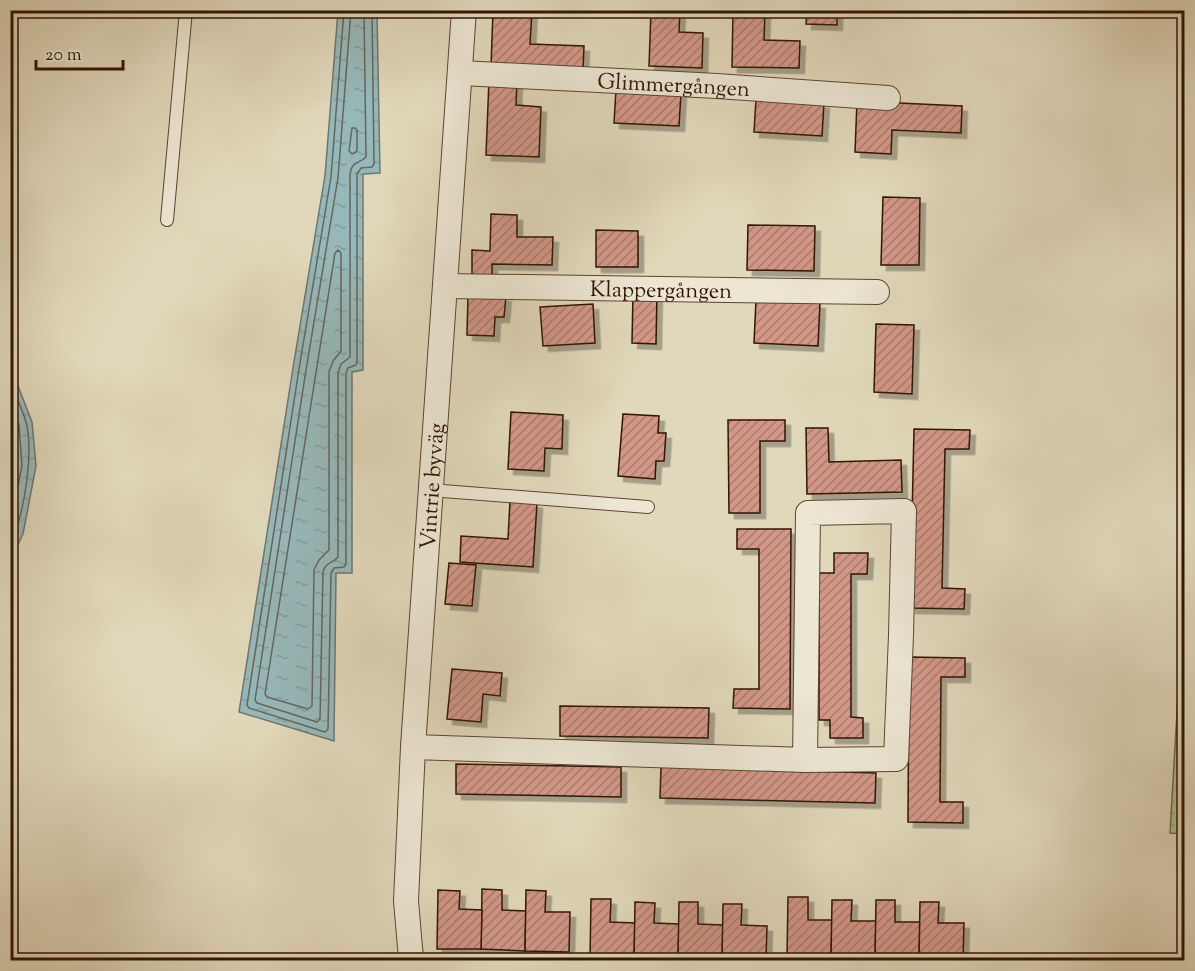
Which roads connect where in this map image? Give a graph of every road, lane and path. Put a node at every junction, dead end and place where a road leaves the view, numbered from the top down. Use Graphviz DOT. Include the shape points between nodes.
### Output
graph roads {
  1 [pos="186,10"];
  2 [pos="464,10"];
  3 [pos="460,73"];
  4 [pos="888,98"];
  5 [pos="167,220"];
  6 [pos="445,286"];
  7 [pos="877,292"];
  8 [pos="430,490"];
  9 [pos="648,507"];
  10 [pos="413,747"];
  11 [pos="805,760"];
  12 [pos="414,960"];
  1 -- 5 [label="lane"];
  2 -- 3 [label="street, Vintrie byväg"];
  3 -- 4 [label="street, Glimmergången"];
  3 -- 6 [label="street, Vintrie byväg"];
  6 -- 7 [label="street, Klappergången"];
  6 -- 8 [label="street, Vintrie byväg"];
  8 -- 9 [label="lane"];
  8 -- 10 [label="street, Vintrie byväg"];
  10 -- 11 [label="street"];
  10 -- 12 [label="street, Vintrie byväg" via="406,901"];
  11 -- 11 [label="street" via="896,759 904,511 808,513"];
}
